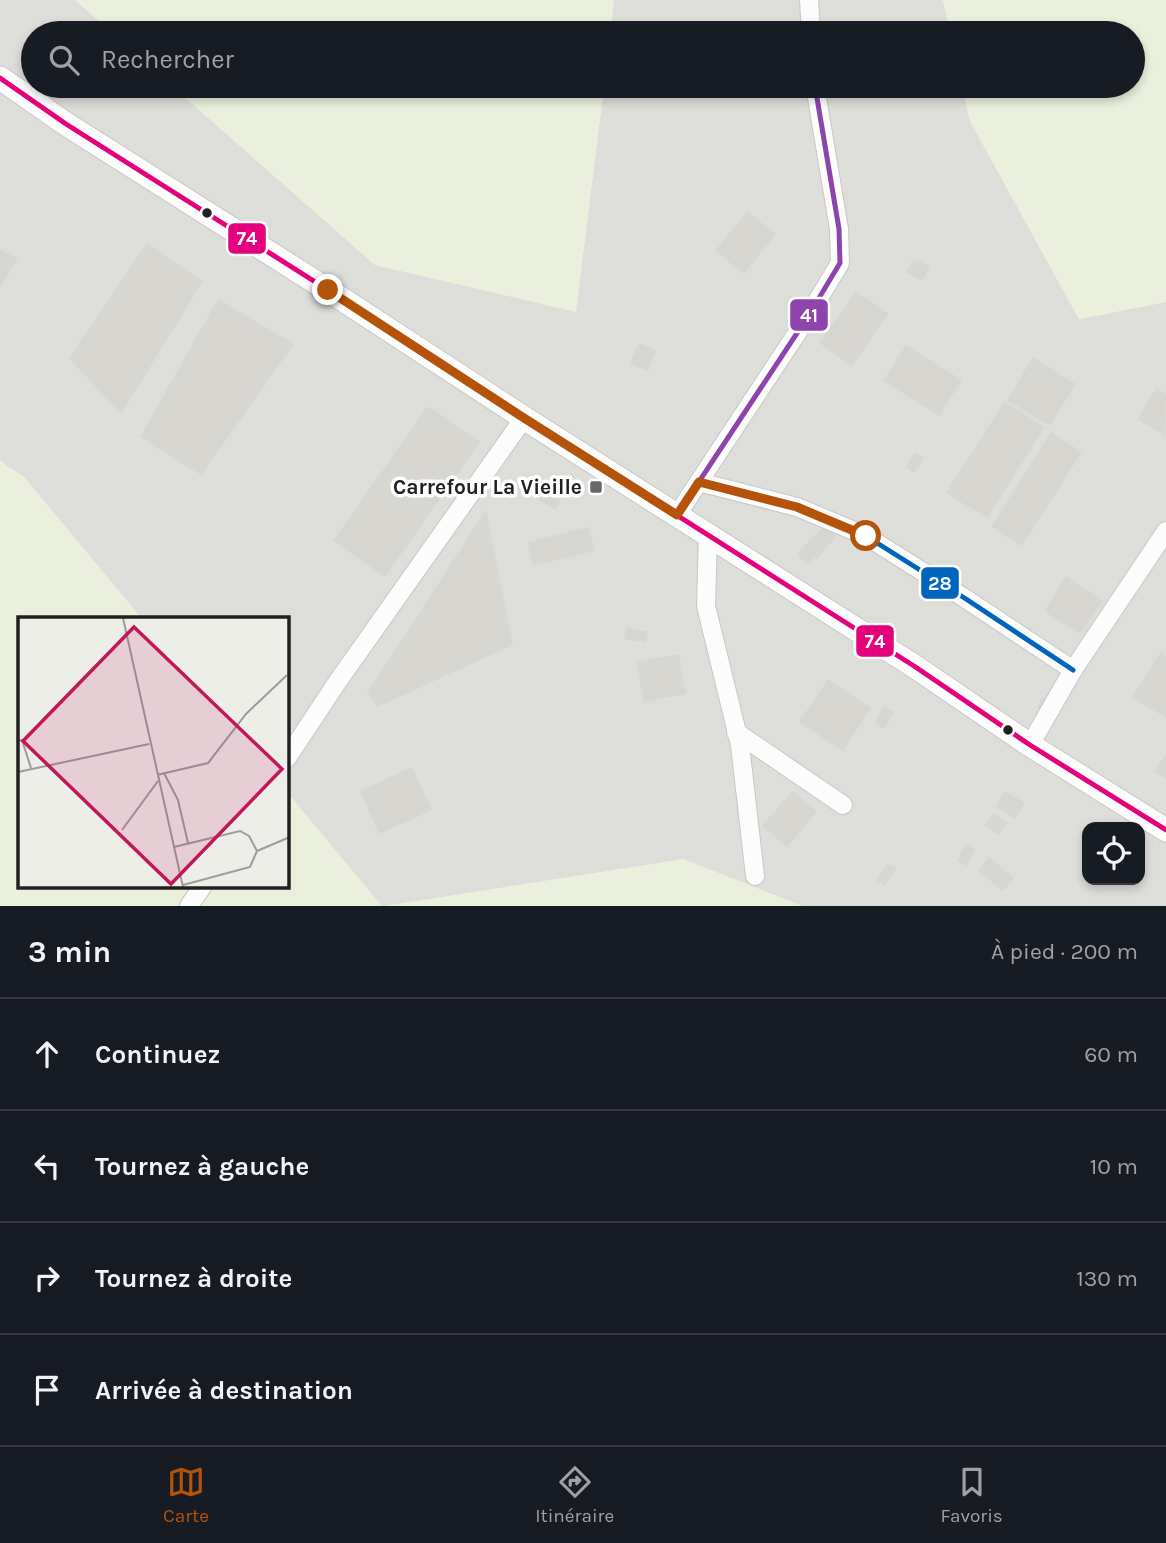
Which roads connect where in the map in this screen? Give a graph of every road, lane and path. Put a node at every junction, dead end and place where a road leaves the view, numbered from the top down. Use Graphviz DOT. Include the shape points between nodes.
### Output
graph roads {
  1 [pos="809,0"];
  2 [pos="810,21"];
  3 [pos="0,78"];
  4 [pos="21,93"];
  5 [pos="29,98"];
  6 [pos="817,98"];
  7 [pos="524,418"];
  8 [pos="699,482"];
  9 [pos="677,515"];
  10 [pos="1166,531"];
  11 [pos="708,535"];
  12 [pos="1073,670"];
  13 [pos="736,732"];
  14 [pos="1030,745"];
  15 [pos="289,755"];
  16 [pos="843,805"];
  17 [pos="1166,830"];
  18 [pos="755,876"];
  19 [pos="201,888"];
  20 [pos="189,906"];
  1 -- 2 [label="street"];
  3 -- 4 [label="street"];
  5 -- 7 [label="street"];
  6 -- 8 [label="street" via="839,229 840,262"];
  7 -- 9 [label="street"];
  7 -- 15 [label="street"];
  8 -- 9 [label="street"];
  8 -- 12 [label="street" via="797,507 866,536"];
  9 -- 11 [label="street"];
  10 -- 12 [label="street"];
  11 -- 13 [label="street" via="706,606"];
  11 -- 14 [label="street"];
  12 -- 14 [label="street"];
  13 -- 16 [label="street"];
  13 -- 18 [label="street"];
  14 -- 17 [label="street"];
  19 -- 20 [label="street"];
}
